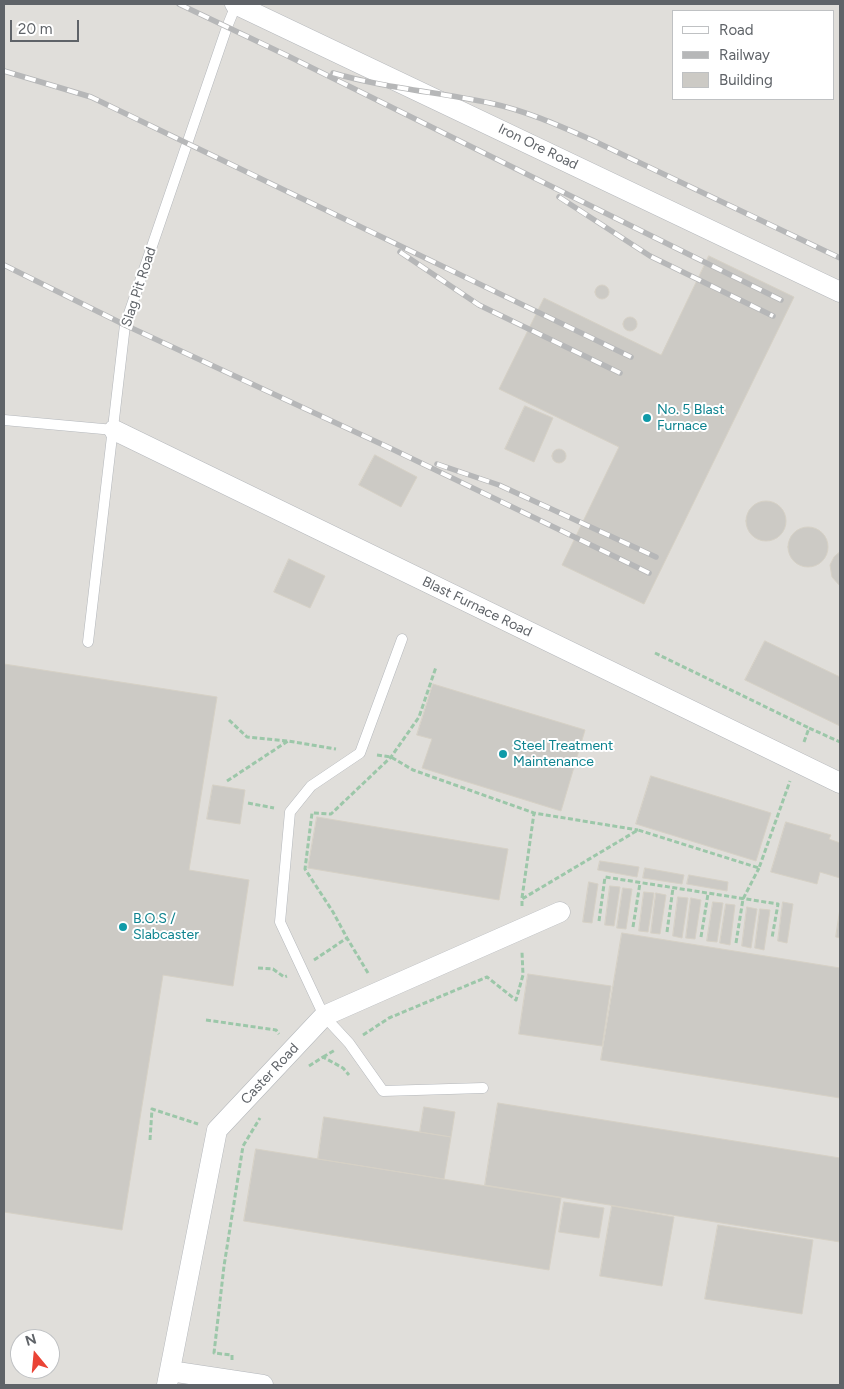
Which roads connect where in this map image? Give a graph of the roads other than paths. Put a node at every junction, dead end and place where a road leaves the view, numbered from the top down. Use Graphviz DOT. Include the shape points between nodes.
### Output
graph roads {
  1 [pos="236,4"];
  2 [pos="840,292"];
  3 [pos="4,420"];
  4 [pos="114,430"];
  5 [pos="402,639"];
  6 [pos="88,642"];
  7 [pos="840,784"];
  8 [pos="560,912"];
  9 [pos="324,1016"];
  10 [pos="483,1088"];
  11 [pos="168,1378"];
  12 [pos="263,1385"];
  1 -- 2 [label="street, Iron Ore Road"];
  1 -- 4 [label="lane, Slag Pit Road" via="125,325"];
  3 -- 4 [label="lane"];
  4 -- 6 [label="lane, Slag Pit Road"];
  4 -- 7 [label="street, Blast Furnace Road"];
  5 -- 9 [label="lane" via="360,753 311,786 290,812 280,922"];
  8 -- 9 [label="street, Caster Road"];
  9 -- 10 [label="lane" via="384,1091"];
  9 -- 11 [label="street, Caster Road" via="217,1130"];
  11 -- 12 [label="street" via="230,1380"];
}
